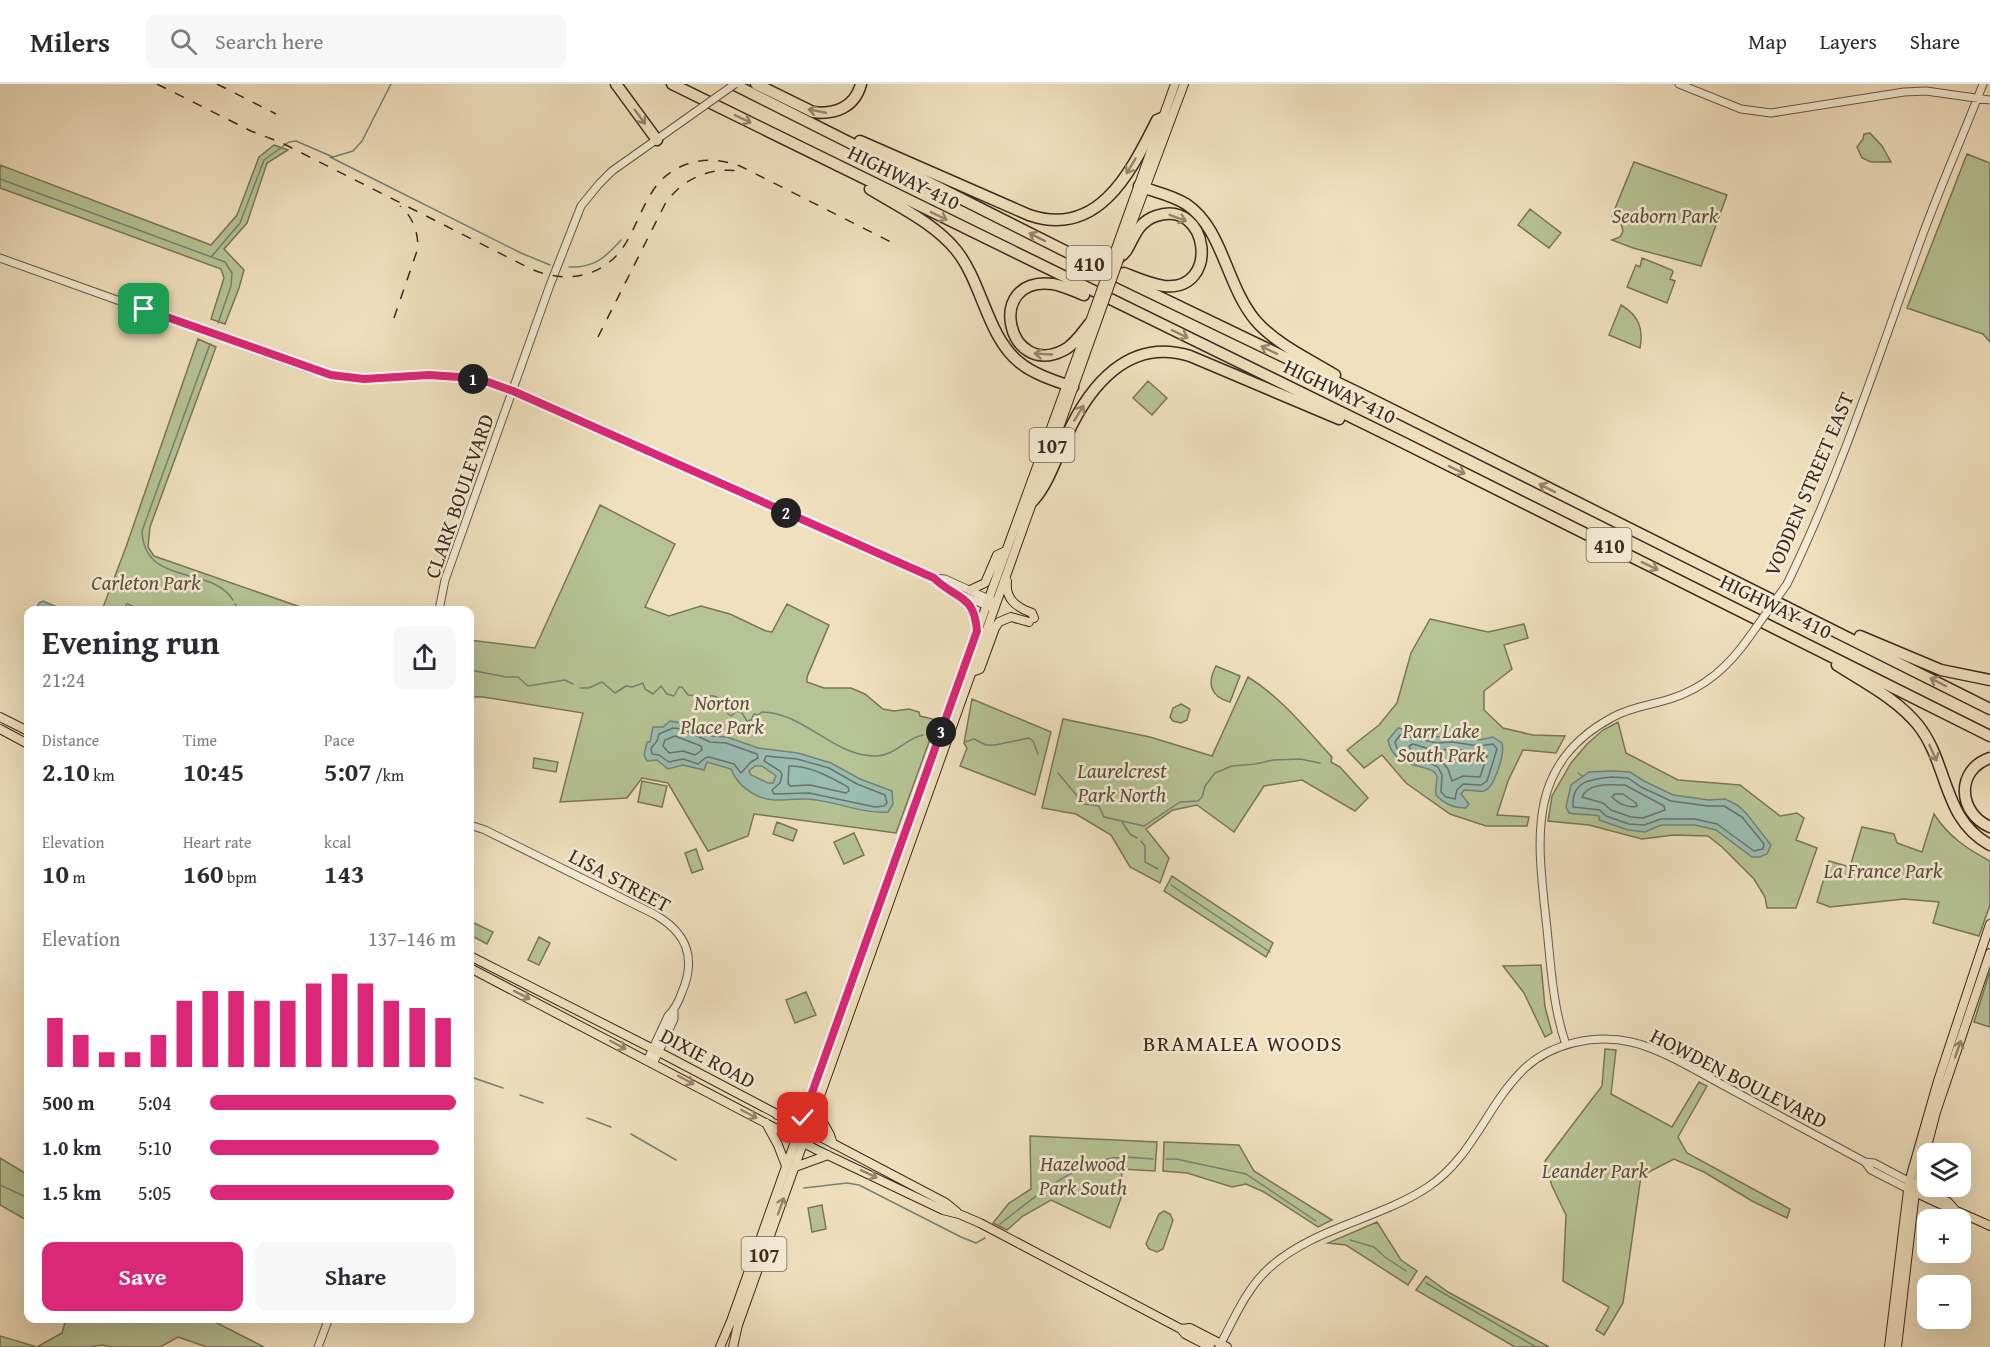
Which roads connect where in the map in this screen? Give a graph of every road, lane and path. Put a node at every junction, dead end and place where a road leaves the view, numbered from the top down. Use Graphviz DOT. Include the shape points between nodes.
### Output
graph roads {
  1 [pos="616,84"];
  2 [pos="672,84"];
  3 [pos="734,84"];
  4 [pos="756,84"];
  5 [pos="861,84"];
  6 [pos="1175,84"];
  7 [pos="1184,84"];
  8 [pos="1679,84"];
  9 [pos="1983,84"];
  10 [pos="1977,98"];
  11 [pos="1990,100"];
  12 [pos="1162,118"];
  13 [pos="820,128"];
  14 [pos="657,140"];
  15 [pos="848,172"];
  16 [pos="1142,187"];
  17 [pos="1117,255"];
  18 [pos="0,258"];
  19 [pos="1085,261"];
  20 [pos="1127,309"];
  21 [pos="1094,317"];
  22 [pos="1070,386"];
  23 [pos="513,391"];
  24 [pos="1359,393"];
  25 [pos="1404,444"];
  26 [pos="1032,501"];
  27 [pos="1006,551"];
  28 [pos="1008,569"];
  29 [pos="934,578"];
  30 [pos="970,590"];
  31 [pos="961,595"];
  32 [pos="991,604"];
  33 [pos="440,606"];
  34 [pos="1811,619"];
  35 [pos="977,631"];
  36 [pos="1813,646"];
  37 [pos="972,672"];
  38 [pos="1990,680"];
  39 [pos="1990,709"];
  40 [pos="0,717"];
  41 [pos="0,729"];
  42 [pos="24,729"];
  43 [pos="1990,736"];
  44 [pos="24,742"];
  45 [pos="1990,758"];
  46 [pos="474,826"];
  47 [pos="1990,827"];
  48 [pos="1990,845"];
  49 [pos="886,886"];
  50 [pos="887,910"];
  51 [pos="1990,924"];
  52 [pos="1990,952"];
  53 [pos="474,958"];
  54 [pos="474,970"];
  55 [pos="1566,1045"];
  56 [pos="656,1051"];
  57 [pos="650,1062"];
  58 [pos="810,1099"];
  59 [pos="816,1110"];
  60 [pos="777,1114"];
  61 [pos="766,1123"];
  62 [pos="804,1129"];
  63 [pos="800,1141"];
  64 [pos="833,1144"];
  65 [pos="828,1155"];
  66 [pos="791,1167"];
  67 [pos="1912,1187"];
  68 [pos="960,1214"];
  69 [pos="1990,1226"];
  70 [pos="327,1323"];
  71 [pos="1181,1329"];
  72 [pos="320,1345"];
  73 [pos="1223,1346"];
  74 [pos="718,1347"];
  75 [pos="733,1347"];
  76 [pos="1210,1347"];
  77 [pos="1889,1347"];
  78 [pos="1897,1347"];
  1 -- 14 [label="highway, one-way"];
  2 -- 15 [label="highway, HIGHWAY 410 / 410, one-way"];
  3 -- 13 [label="highway, HIGHWAY 410 / 410"];
  3 -- 14 [label="street, CLARK BOULEVARD, bridge"];
  5 -- 4 [label="highway, one-way" via="849,104 827,113 813,112"];
  6 -- 12 [label="main road"];
  7 -- 16 [label="main road"];
  8 -- 10 [label="street" via="1741,109 1771,113 1904,92"];
  9 -- 10 [label="street, VODDEN STREET EAST"];
  10 -- 11 [label="street"];
  10 -- 55 [label="street, VODDEN STREET EAST, bridge" via="1836,469 1787,584 1737,655 1718,674 1693,690 1615,715 1573,747 1549,784 1541,816 1540,864 1554,1000"];
  12 -- 13 [label="highway, one-way" via="1157,120 1130,170 1107,199 1090,212 1058,220 1029,215 852,138"];
  12 -- 16 [label="main road"];
  19 -- 13 [label="highway, HIGHWAY 410 / 410, one-way"];
  14 -- 23 [label="street, CLARK BOULEVARD" via="612,171 582,206"];
  15 -- 20 [label="highway, HIGHWAY 410 / 410, one-way"];
  15 -- 22 [label="highway" via="947,241 968,270 1011,354 1027,367"];
  16 -- 17 [label="main road"];
  16 -- 24 [label="highway" via="1177,200 1202,218 1213,234 1238,295 1258,323"];
  17 -- 19 [label="highway, one-way" via="1125,254 1142,225 1162,215 1190,223 1202,243 1201,262 1194,273 1171,286"];
  17 -- 21 [label="main road, 107, bridge"];
  18 -- 23 [label="street" via="331,375 364,379 459,377"];
  24 -- 19 [label="highway, HIGHWAY 410 / 410, one-way"];
  21 -- 20 [label="highway, one-way" via="1068,348 1043,355 1019,343 1012,332 1010,314 1020,293 1045,284 1066,287"];
  20 -- 25 [label="highway, HIGHWAY 410 / 410, one-way"];
  21 -- 22 [label="main road, 107"];
  22 -- 26 [label="main road, 107"];
  22 -- 27 [label="main road, 107"];
  23 -- 29 [label="street"];
  23 -- 33 [label="street, CLARK BOULEVARD" via="445,580"];
  34 -- 24 [label="highway, HIGHWAY 410 / 410, one-way"];
  26 -- 25 [label="highway, one-way" via="1043,489 1072,425 1095,390 1119,365 1152,351 1190,356"];
  25 -- 36 [label="highway, HIGHWAY 410 / 410, one-way"];
  26 -- 28 [label="main road, 107"];
  27 -- 30 [label="main road" via="998,555 985,583"];
  27 -- 32 [label="main road, 107"];
  28 -- 32 [label="main road, 107"];
  28 -- 37 [label="main road" via="1006,591 1016,606 1032,613 1032,620 1011,617 999,622 980,669"];
  29 -- 30 [label="street"];
  29 -- 31 [label="street"];
  30 -- 32 [label="street"];
  31 -- 32 [label="street"];
  31 -- 35 [label="main road" via="976,618"];
  32 -- 35 [label="main road, 107"];
  32 -- 37 [label="main road, 107"];
  34 -- 38 [label="highway" via="1828,622 1941,670"];
  39 -- 34 [label="highway, HIGHWAY 410 / 410, one-way"];
  35 -- 49 [label="main road, 107"];
  36 -- 43 [label="highway, HIGHWAY 410 / 410"];
  36 -- 48 [label="highway, one-way" via="1888,698 1918,725 1958,815 1967,828"];
  37 -- 50 [label="main road, 107"];
  40 -- 42 [label="main road"];
  41 -- 44 [label="main road"];
  45 -- 47 [label="highway" via="1974,768 1965,793 1970,811"];
  46 -- 56 [label="street, LISA STREET" via="544,858 673,927 686,946 689,975"];
  49 -- 50 [label="main road" via="888,891 876,927 880,927"];
  49 -- 58 [label="main road, 107"];
  50 -- 59 [label="main road, 107"];
  51 -- 67 [label="main road" via="1938,1081"];
  67 -- 52 [label="main road, one-way"];
  53 -- 56 [label="main road, DIXIE ROAD"];
  54 -- 57 [label="main road, DIXIE ROAD, one-way"];
  55 -- 67 [label="street, HOWDEN BOULEVARD" via="1602,1039 1642,1045"];
  55 -- 73 [label="street, HOWDEN BOULEVARD" via="1538,1058 1518,1075 1465,1152 1439,1178 1410,1197 1304,1244 1276,1262 1252,1288"];
  56 -- 57 [label="street, LISA STREET"];
  56 -- 60 [label="main road, DIXIE ROAD"];
  57 -- 61 [label="main road, DIXIE ROAD, one-way"];
  58 -- 60 [label="main road"];
  58 -- 62 [label="main road, 107"];
  59 -- 62 [label="main road, 107"];
  59 -- 64 [label="main road"];
  60 -- 62 [label="main road, DIXIE ROAD"];
  61 -- 63 [label="main road, DIXIE ROAD"];
  61 -- 66 [label="main road"];
  62 -- 63 [label="main road, 107"];
  62 -- 64 [label="main road, DIXIE ROAD"];
  63 -- 65 [label="main road, DIXIE ROAD"];
  63 -- 66 [label="main road, 107"];
  64 -- 68 [label="main road, DIXIE ROAD"];
  65 -- 66 [label="main road"];
  65 -- 68 [label="main road, DIXIE ROAD, one-way" via="943,1210"];
  66 -- 74 [label="main road, 107" via="732,1321 717,1341"];
  75 -- 66 [label="main road, 107, one-way"];
  67 -- 69 [label="main road"];
  67 -- 77 [label="main road"];
  67 -- 78 [label="main road"];
  68 -- 71 [label="main road, DIXIE ROAD"];
  70 -- 72 [label="street"];
  71 -- 73 [label="main road, DIXIE ROAD" via="1190,1328"];
  71 -- 76 [label="main road, DIXIE ROAD"];
}
